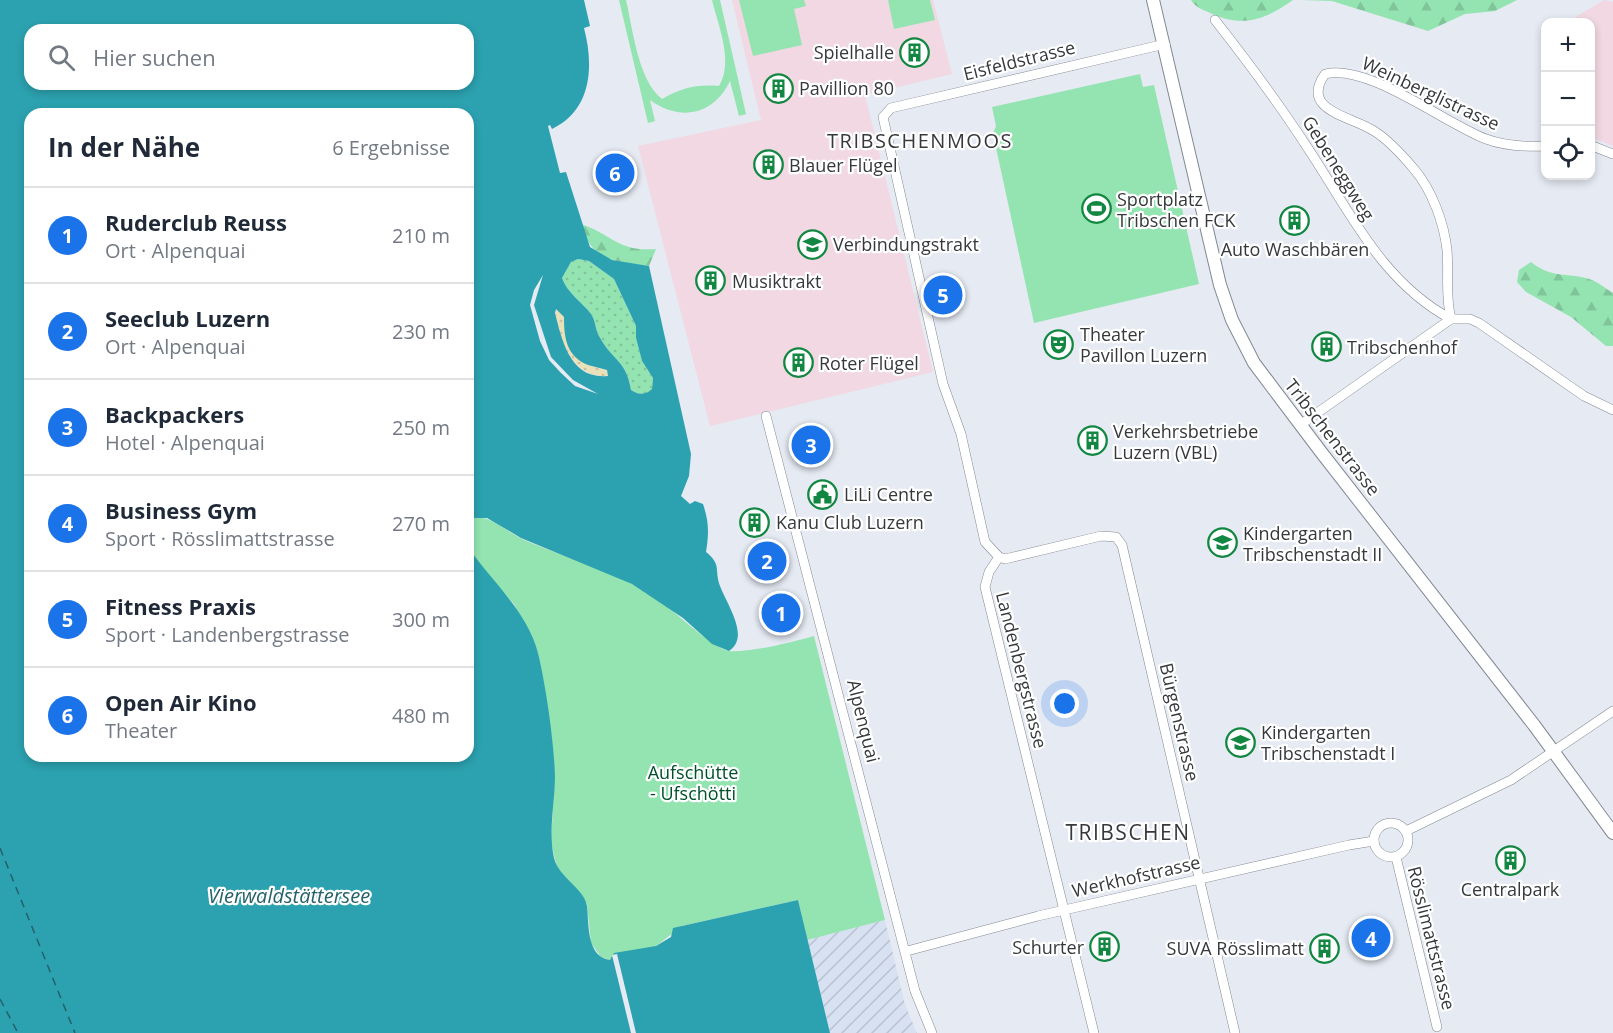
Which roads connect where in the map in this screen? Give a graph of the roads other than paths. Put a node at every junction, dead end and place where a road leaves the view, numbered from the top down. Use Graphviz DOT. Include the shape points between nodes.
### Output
graph roads {
  1 [pos="1153,0"];
  2 [pos="1215,20"];
  3 [pos="1165,44"];
  4 [pos="1541,146"];
  5 [pos="1595,147"];
  6 [pos="1613,154"];
  7 [pos="1451,319"];
  8 [pos="1613,410"];
  9 [pos="766,416"];
  10 [pos="1300,425"];
  11 [pos="999,557"];
  12 [pos="1613,711"];
  13 [pos="1554,752"];
  14 [pos="1406,831"];
  15 [pos="1613,832"];
  16 [pos="1374,842"];
  17 [pos="1396,856"];
  18 [pos="1199,879"];
  19 [pos="1062,910"];
  20 [pos="907,951"];
  21 [pos="1437,1027"];
  22 [pos="932,1033"];
  23 [pos="1094,1033"];
  24 [pos="1235,1033"];
  1 -- 3 [label="street, Tribschenstrasse"];
  2 -- 7 [label="street, Gebeneggweg" via="1276,99 1381,262"];
  3 -- 10 [label="street, Tribschenstrasse" via="1220,285 1232,320 1248,354"];
  3 -- 11 [label="street, Eisfeldstrasse" via="891,108 884,114 943,384 961,434 985,542"];
  4 -- 7 [label="street, Weinberglistrasse" via="1502,144 1487,139 1407,97 1346,72 1325,74 1319,82 1320,102 1375,131 1422,181 1444,228"];
  5 -- 6 [label="street"];
  7 -- 8 [label="street" via="1479,323 1584,396"];
  7 -- 10 [label="street"];
  9 -- 20 [label="street, Alpenquai"];
  10 -- 13 [label="street, Tribschenstrasse"];
  11 -- 18 [label="street, Bürgenstrasse" via="1005,559 1101,536 1116,537 1122,545"];
  11 -- 19 [label="street, Landenbergstrasse" via="988,572 985,587"];
  12 -- 13 [label="street"];
  13 -- 14 [label="street" via="1511,780"];
  13 -- 15 [label="street, Tribschenstrasse"];
  14 -- 16 [label="street" via="1398,824 1387,823 1377,830"];
  14 -- 17 [label="street" via="1407,846"];
  16 -- 17 [label="street" via="1381,854"];
  16 -- 18 [label="street, Werkhofstrasse"];
  17 -- 21 [label="street, Rösslimattstrasse"];
  18 -- 19 [label="street, Werkhofstrasse"];
  18 -- 24 [label="street, Bürgenstrasse"];
  19 -- 20 [label="street, Werkhofstrasse"];
  19 -- 23 [label="street, Landenbergstrasse"];
  20 -- 22 [label="street, Alpenquai" via="915,991"];
}
